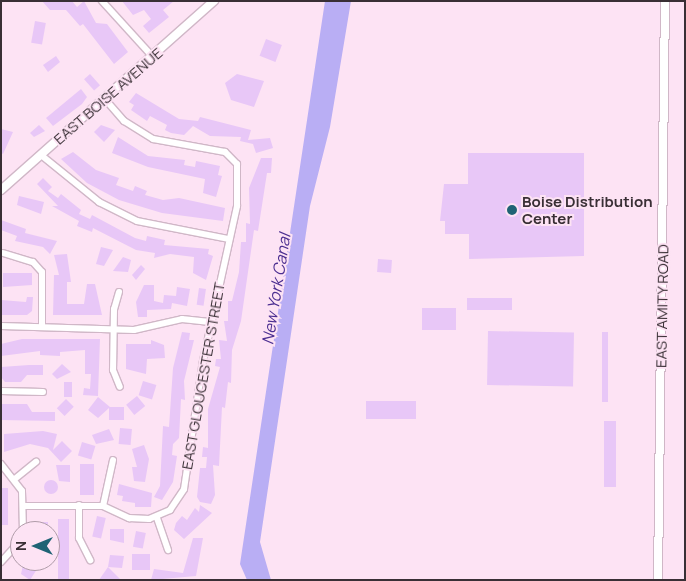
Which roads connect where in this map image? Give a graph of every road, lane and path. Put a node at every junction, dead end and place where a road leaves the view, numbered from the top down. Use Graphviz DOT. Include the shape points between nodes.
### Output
graph roads {
  1 [pos="102,1"];
  2 [pos="214,1"];
  3 [pos="665,1"];
  4 [pos="152,56"];
  5 [pos="105,98"];
  6 [pos="41,155"];
  7 [pos="1,190"];
  8 [pos="229,239"];
  9 [pos="3,253"];
  10 [pos="119,292"];
  11 [pos="210,322"];
  12 [pos="1,326"];
  13 [pos="42,326"];
  14 [pos="113,330"];
  15 [pos="120,387"];
  16 [pos="1,392"];
  17 [pos="43,392"];
  18 [pos="113,460"];
  19 [pos="36,462"];
  20 [pos="1,464"];
  21 [pos="16,478"];
  22 [pos="79,505"];
  23 [pos="24,506"];
  24 [pos="103,506"];
  25 [pos="157,518"];
  26 [pos="23,521"];
  27 [pos="168,550"];
  28 [pos="10,552"];
  29 [pos="90,560"];
  30 [pos="1,562"];
  31 [pos="658,580"];
  1 -- 4 [label="street"];
  2 -- 4 [label="street, EAST BOISE AVENUE"];
  3 -- 31 [label="street, EAST AMITY ROAD"];
  4 -- 5 [label="street, EAST BOISE AVENUE"];
  5 -- 6 [label="street, EAST BOISE AVENUE"];
  5 -- 8 [label="street, EAST GLOUCESTER STREET" via="124,120 153,139 225,152 235,160 238,196"];
  6 -- 7 [label="street, EAST BOISE AVENUE"];
  6 -- 8 [label="street" via="92,197 137,221"];
  8 -- 11 [label="street, EAST GLOUCESTER STREET"];
  9 -- 13 [label="street" via="39,267"];
  10 -- 14 [label="street"];
  11 -- 14 [label="street" via="182,318 134,330"];
  11 -- 25 [label="street, EAST GLOUCESTER STREET" via="184,489 178,501"];
  12 -- 13 [label="street"];
  13 -- 14 [label="street"];
  14 -- 15 [label="street" via="113,370"];
  16 -- 17 [label="street"];
  18 -- 24 [label="street"];
  19 -- 21 [label="street"];
  20 -- 21 [label="street"];
  21 -- 23 [label="street"];
  22 -- 23 [label="street"];
  22 -- 24 [label="street"];
  22 -- 29 [label="street" via="80,538"];
  23 -- 26 [label="street"];
  24 -- 25 [label="street" via="129,518"];
  25 -- 27 [label="street"];
  28 -- 30 [label="street"];
}
